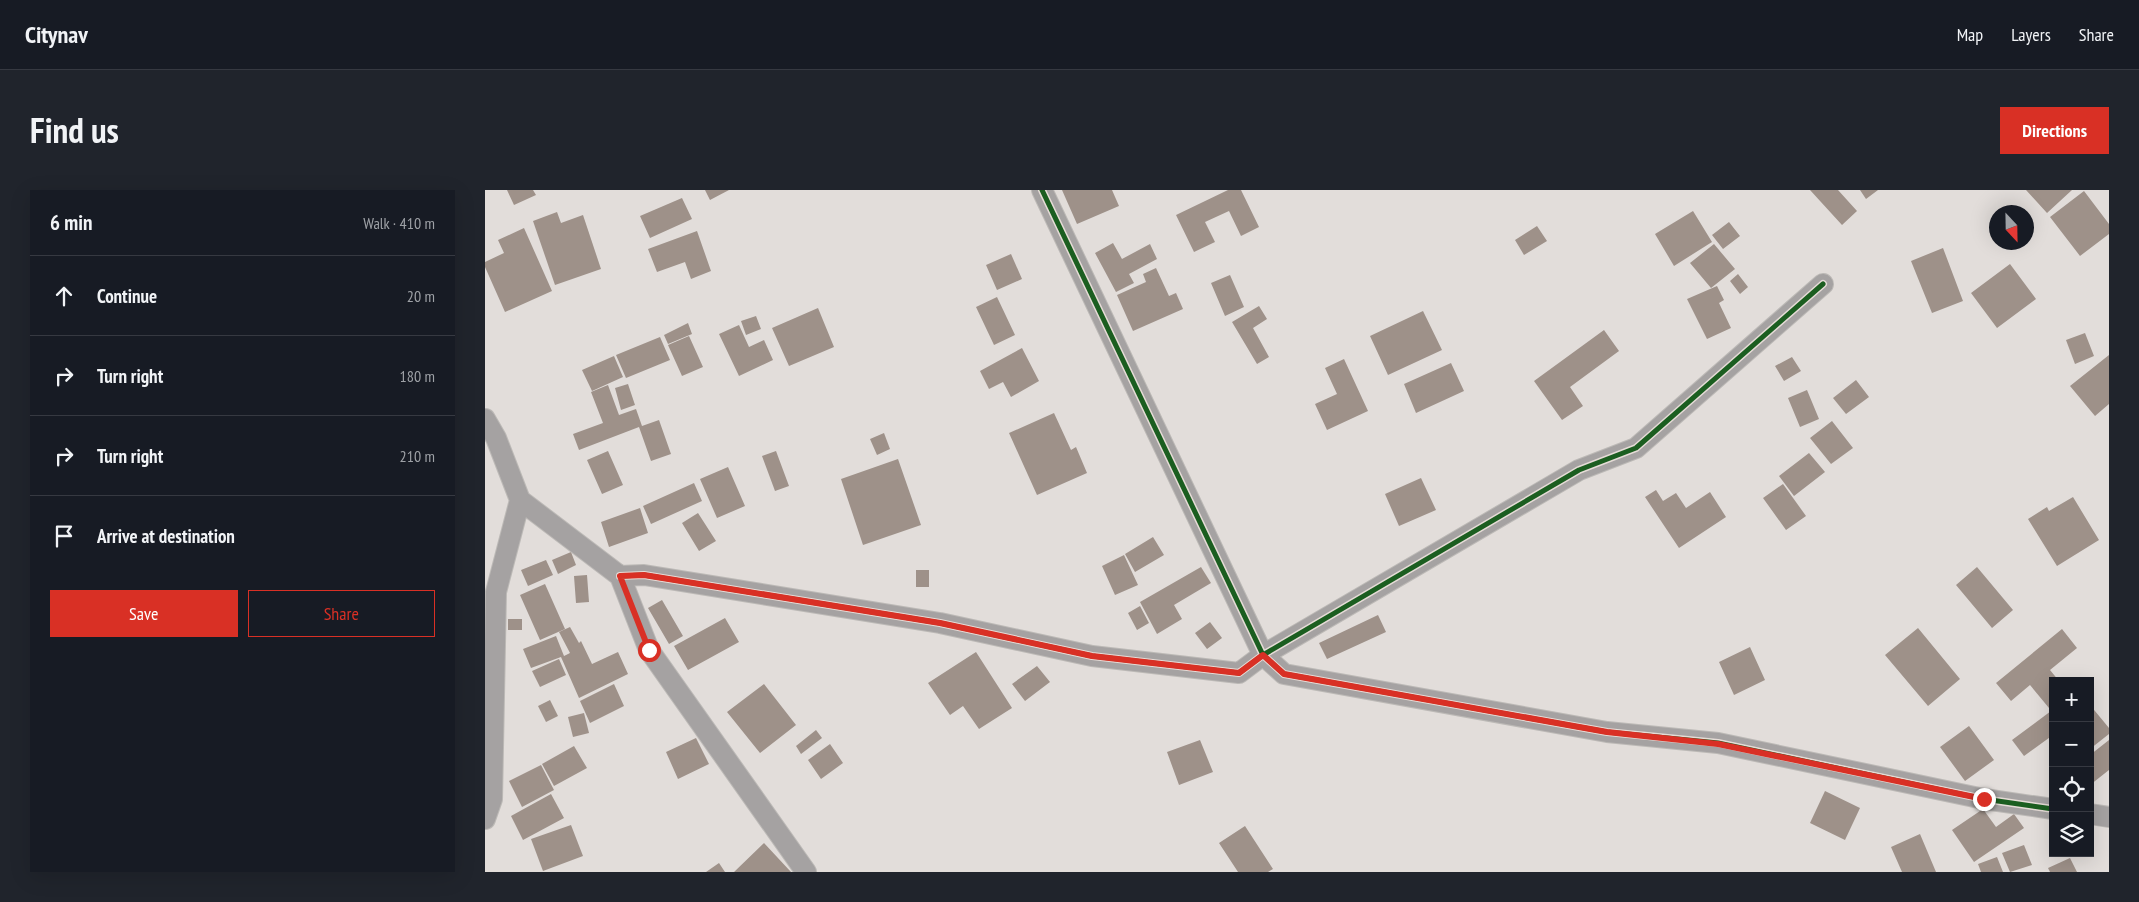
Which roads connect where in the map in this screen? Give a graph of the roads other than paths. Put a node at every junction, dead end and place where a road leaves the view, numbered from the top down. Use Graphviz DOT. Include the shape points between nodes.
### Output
graph roads {
  1 [pos="1042,190"];
  2 [pos="1823,284"];
  3 [pos="485,419"];
  4 [pos="520,500"];
  5 [pos="620,576"];
  6 [pos="1263,655"];
  7 [pos="2049,808"];
  8 [pos="2094,815"];
  9 [pos="2109,817"];
  10 [pos="485,819"];
  11 [pos="806,872"];
  1 -- 6 [label="street"];
  2 -- 6 [label="street" via="1635,448 1579,470"];
  3 -- 4 [label="street" via="496,438"];
  4 -- 5 [label="street"];
  4 -- 10 [label="street" via="496,592 491,799"];
  5 -- 6 [label="street" via="644,575 940,623 1092,656 1239,673"];
  5 -- 11 [label="street" via="649,650"];
  6 -- 7 [label="street" via="1284,674 1607,732 1718,744 1984,799"];
  8 -- 9 [label="street"];
}
